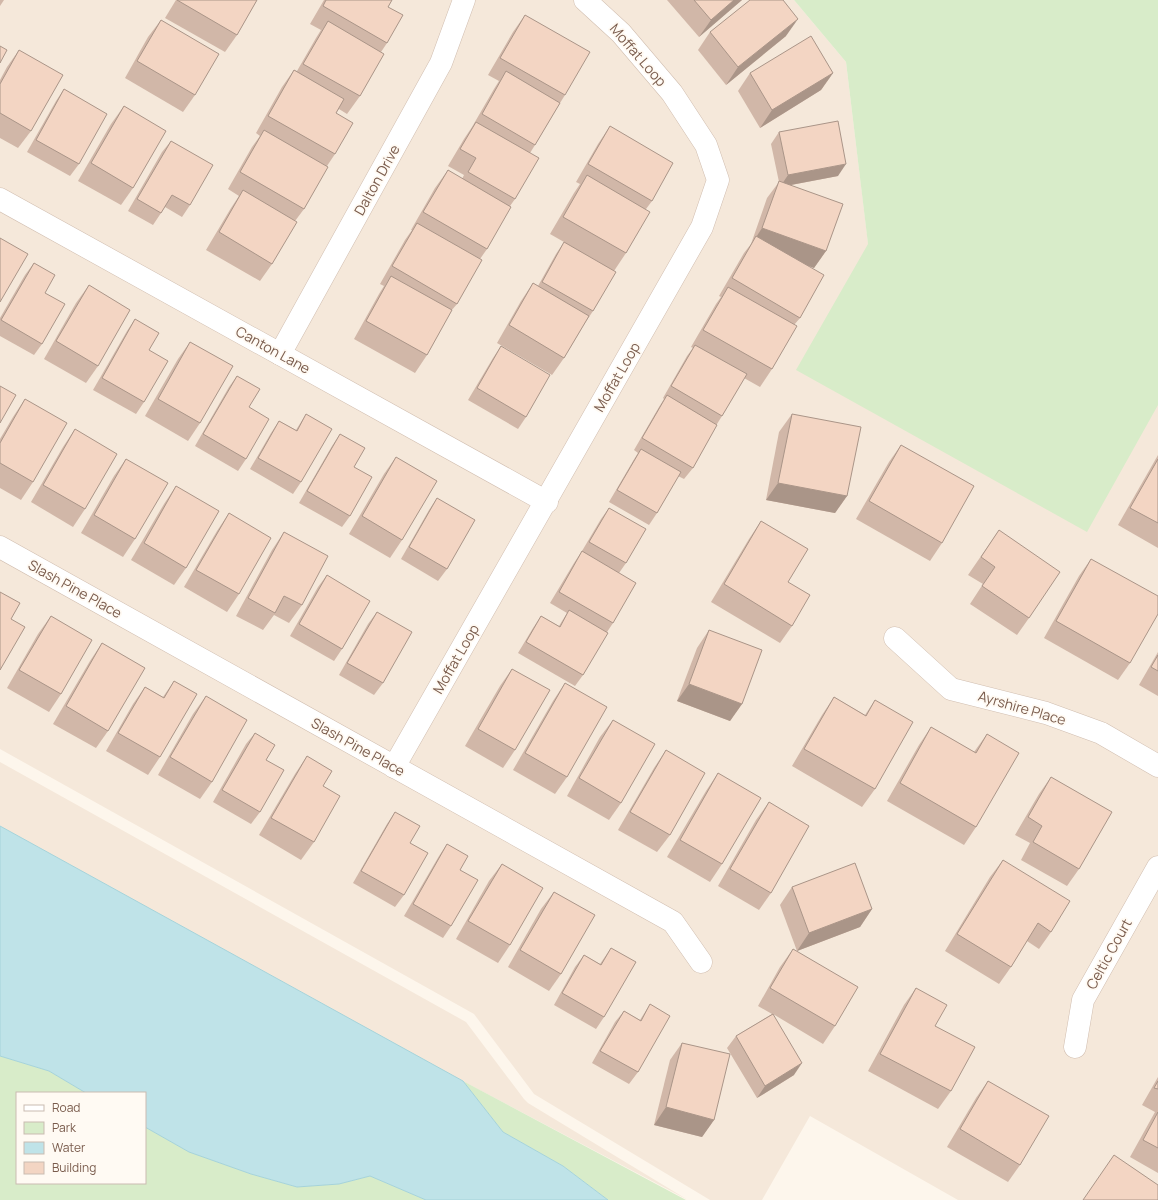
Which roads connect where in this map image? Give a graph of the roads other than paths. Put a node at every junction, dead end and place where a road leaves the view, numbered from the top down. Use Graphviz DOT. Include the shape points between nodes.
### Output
graph roads {
  1 [pos="464,0"];
  2 [pos="585,0"];
  3 [pos="0,199"];
  4 [pos="280,354"];
  5 [pos="547,502"];
  6 [pos="0,547"];
  7 [pos="895,638"];
  8 [pos="1158,766"];
  9 [pos="394,767"];
  10 [pos="1158,866"];
  11 [pos="701,962"];
  12 [pos="1075,1047"];
  1 -- 4 [label="street, Dalton Drive" via="442,63"];
  2 -- 5 [label="street, Moffat Loop" via="621,33 672,93 706,145 718,180 702,227"];
  3 -- 4 [label="street, Canton Lane"];
  4 -- 5 [label="street, Canton Lane"];
  5 -- 9 [label="street, Moffat Loop"];
  6 -- 9 [label="street, Slash Pine Place"];
  7 -- 8 [label="street, Ayrshire Place" via="951,689 1046,713 1102,732"];
  9 -- 11 [label="street, Slash Pine Place" via="673,922"];
  10 -- 12 [label="street, Celtic Court" via="1083,1000"];
}
